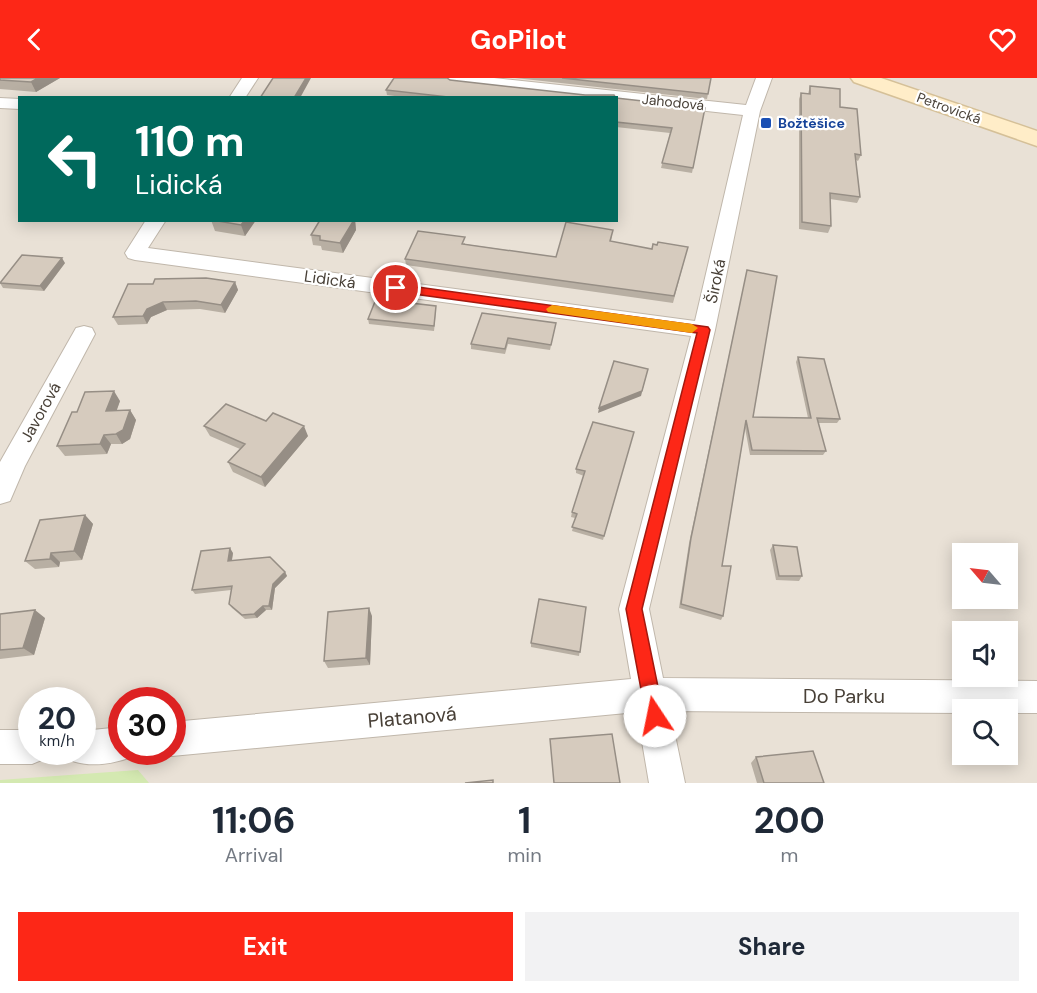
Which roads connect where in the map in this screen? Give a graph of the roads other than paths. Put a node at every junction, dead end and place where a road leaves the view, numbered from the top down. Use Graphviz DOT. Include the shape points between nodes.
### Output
graph roads {
  1 [pos="250,78"];
  2 [pos="451,78"];
  3 [pos="764,78"];
  4 [pos="861,78"];
  5 [pos="238,96"];
  6 [pos="615,96"];
  7 [pos="618,96"];
  8 [pos="0,103"];
  9 [pos="18,104"];
  10 [pos="752,111"];
  11 [pos="1037,139"];
  12 [pos="155,222"];
  13 [pos="704,330"];
  14 [pos="84,334"];
  15 [pos="0,493"];
  16 [pos="651,694"];
  17 [pos="1037,697"];
  18 [pos="186,739"];
  19 [pos="0,747"];
  20 [pos="18,747"];
  21 [pos="668,783"];
  1 -- 5 [label="street"];
  2 -- 6 [label="street, Jahodová"];
  3 -- 10 [label="street, Široká"];
  4 -- 11 [label="main road, Petrovická"];
  7 -- 10 [label="street, Jahodová"];
  8 -- 9 [label="street"];
  10 -- 13 [label="street, Široká"];
  12 -- 13 [label="street, Lidická" via="135,253"];
  13 -- 16 [label="street, Široká" via="634,609"];
  14 -- 15 [label="street, Javorová"];
  16 -- 17 [label="street, Do Parku"];
  16 -- 18 [label="street, Platanová"];
  16 -- 21 [label="street, Široká"];
  19 -- 20 [label="street"];
}
